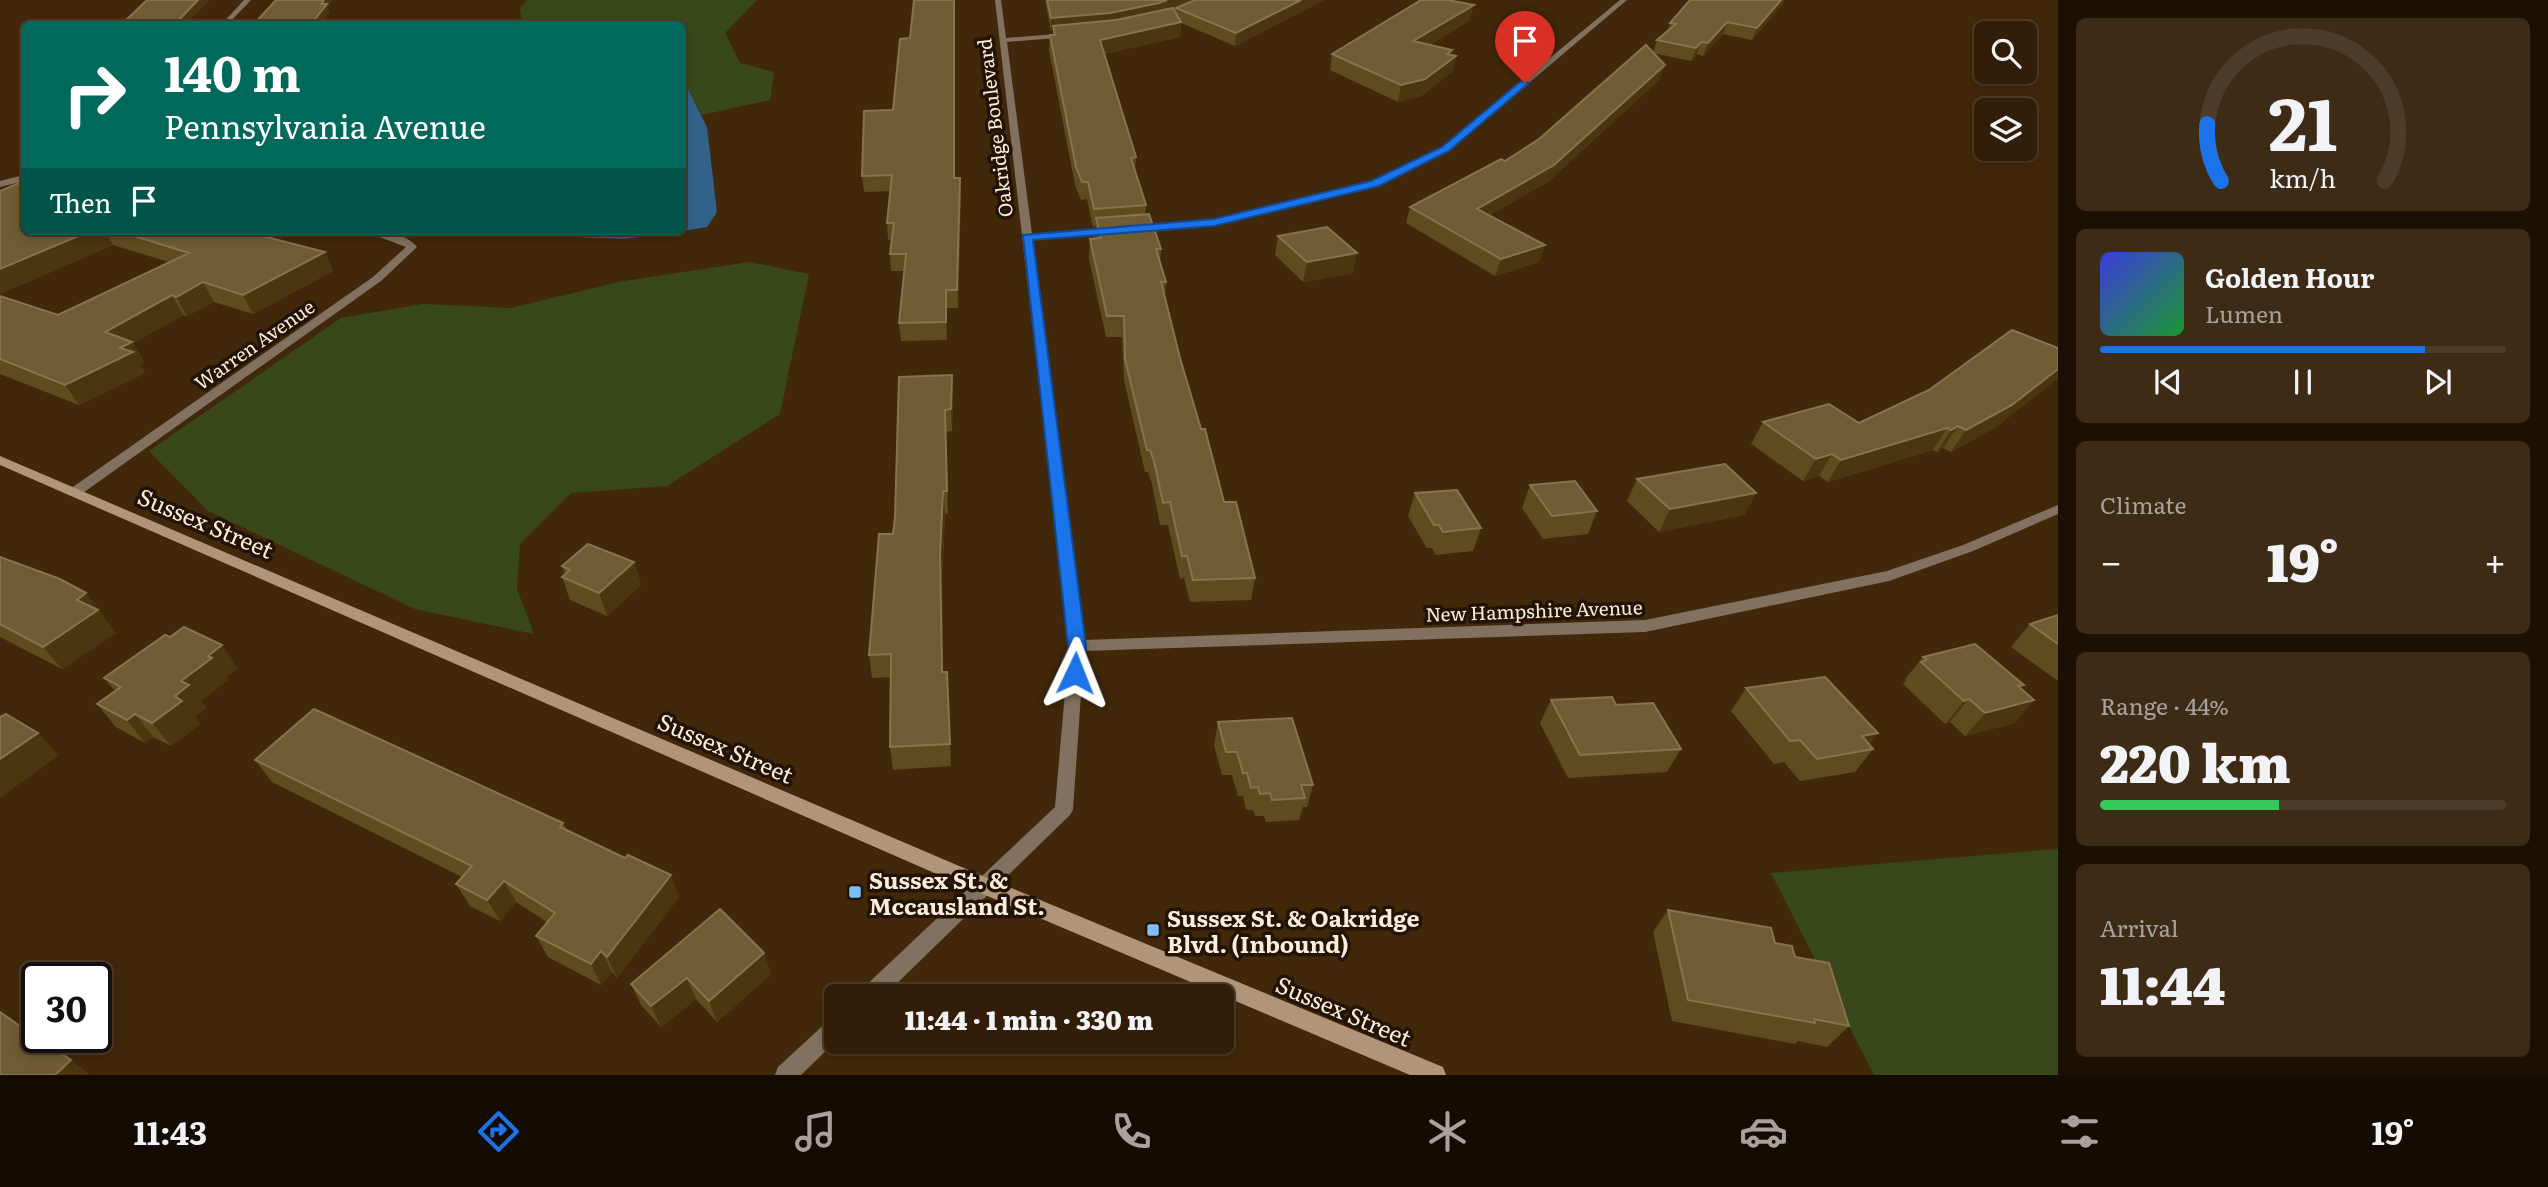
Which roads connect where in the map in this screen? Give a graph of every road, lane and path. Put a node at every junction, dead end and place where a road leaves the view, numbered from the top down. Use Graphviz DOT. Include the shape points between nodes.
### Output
graph roads {
  1 [pos="248,0"];
  2 [pos="998,0"];
  3 [pos="1624,0"];
  4 [pos="228,21"];
  5 [pos="1074,35"];
  6 [pos="1003,40"];
  7 [pos="21,179"];
  8 [pos="0,184"];
  9 [pos="383,235"];
  10 [pos="1027,237"];
  11 [pos="0,460"];
  12 [pos="75,492"];
  13 [pos="2058,509"];
  14 [pos="1077,646"];
  15 [pos="985,886"];
  16 [pos="882,984"];
  17 [pos="824,1039"];
  18 [pos="786,1075"];
  19 [pos="1435,1075"];
  1 -- 4 [label="street"];
  2 -- 6 [label="street, Oakridge Boulevard"];
  3 -- 10 [label="street" via="1445,149 1375,184 1214,223"];
  5 -- 6 [label="street"];
  6 -- 10 [label="street, Oakridge Boulevard"];
  7 -- 8 [label="street"];
  9 -- 12 [label="street, Warren Avenue" via="412,247 377,279"];
  10 -- 14 [label="street, Oakridge Boulevard"];
  11 -- 12 [label="street, Sussex Street"];
  12 -- 15 [label="street, Sussex Street"];
  13 -- 14 [label="street, New Hampshire Avenue" via="1889,576 1645,626"];
  14 -- 15 [label="street, Oakridge Boulevard" via="1064,810"];
  15 -- 16 [label="street, Oakridge Boulevard"];
  15 -- 19 [label="street, Sussex Street"];
  17 -- 18 [label="street"];
}
